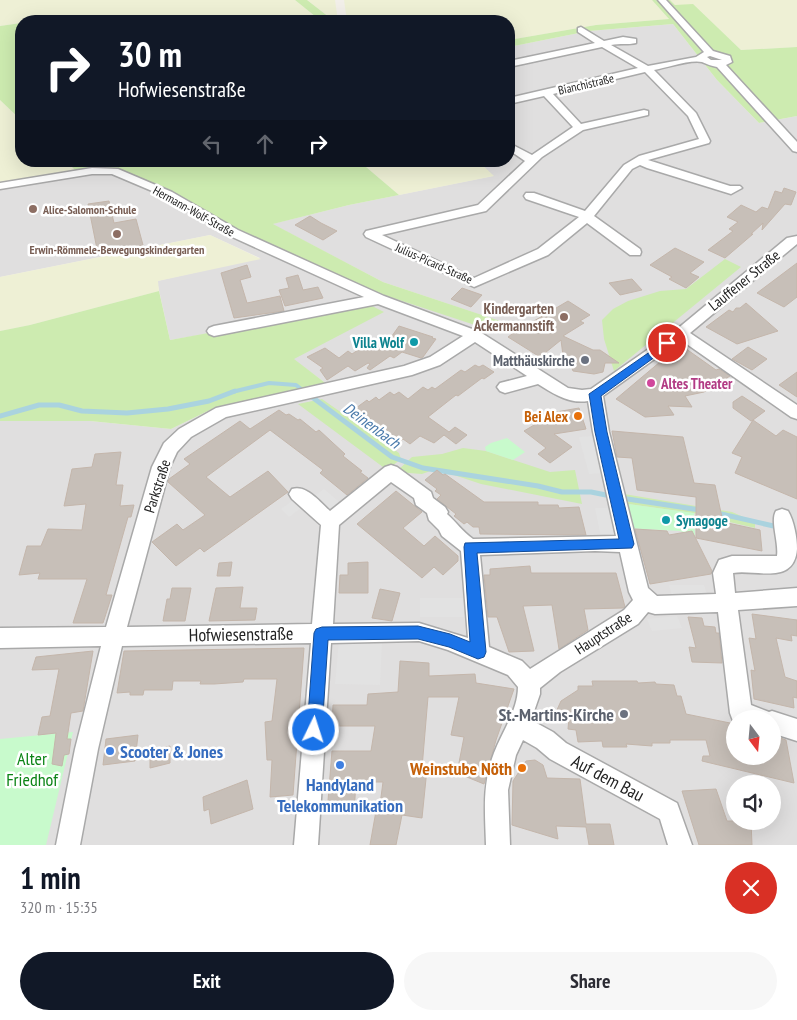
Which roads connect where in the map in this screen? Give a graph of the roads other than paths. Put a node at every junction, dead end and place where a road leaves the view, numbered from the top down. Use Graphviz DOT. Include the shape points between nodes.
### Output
graph roads {
  1 [pos="662,0"];
  2 [pos="581,30"];
  3 [pos="633,41"];
  4 [pos="603,44"];
  5 [pos="710,53"];
  6 [pos="701,59"];
  7 [pos="515,62"];
  8 [pos="720,64"];
  9 [pos="648,70"];
  10 [pos="546,93"];
  11 [pos="515,100"];
  12 [pos="644,113"];
  13 [pos="579,128"];
  14 [pos="797,149"];
  15 [pos="515,150"];
  16 [pos="532,160"];
  17 [pos="640,160"];
  18 [pos="0,186"];
  19 [pos="736,188"];
  20 [pos="530,196"];
  21 [pos="587,217"];
  22 [pos="797,240"];
  23 [pos="635,252"];
  24 [pos="379,299"];
  25 [pos="214,331"];
  26 [pos="681,334"];
  27 [pos="476,335"];
  28 [pos="539,378"];
  29 [pos="505,387"];
  30 [pos="595,394"];
  31 [pos="797,413"];
  32 [pos="298,494"];
  33 [pos="782,516"];
  34 [pos="330,522"];
  35 [pos="627,544"];
  36 [pos="470,547"];
  37 [pos="797,597"];
  38 [pos="646,600"];
  39 [pos="729,602"];
  40 [pos="322,633"];
  41 [pos="113,635"];
  42 [pos="0,638"];
  43 [pos="478,652"];
  44 [pos="522,676"];
  45 [pos="750,710"];
  46 [pos="518,725"];
  47 [pos="781,725"];
  48 [pos="797,730"];
  49 [pos="68,845"];
  50 [pos="306,845"];
  51 [pos="498,845"];
  52 [pos="680,845"];
  1 -- 5 [label="street"];
  2 -- 4 [label="street"];
  3 -- 4 [label="street"];
  4 -- 7 [label="street"];
  4 -- 9 [label="street"];
  5 -- 6 [label="street" via="702,55"];
  5 -- 8 [label="street" via="727,58 727,62"];
  6 -- 8 [label="street"];
  6 -- 9 [label="street, Bianchistraße"];
  8 -- 14 [label="street"];
  9 -- 10 [label="street, Bianchistraße"];
  9 -- 17 [label="street, Julius-Picard-Straße" via="692,115 705,141"];
  10 -- 11 [label="street"];
  10 -- 13 [label="street, Bianchistraße"];
  12 -- 13 [label="street"];
  13 -- 16 [label="street"];
  15 -- 16 [label="street"];
  16 -- 21 [label="street, Julius-Picard-Straße" via="482,208 370,234 474,283 543,252"];
  17 -- 19 [label="street" via="731,190"];
  17 -- 21 [label="street, Julius-Picard-Straße" via="628,167"];
  18 -- 24 [label="street, Hermann-Wolf-Straße" via="92,171 114,171 168,194 234,233"];
  20 -- 21 [label="street"];
  21 -- 23 [label="street"];
  22 -- 26 [label="street, Lauffener Straße" via="791,241"];
  24 -- 25 [label="street"];
  24 -- 27 [label="street, Hermann-Wolf-Straße"];
  26 -- 30 [label="street, Lauffener Straße"];
  26 -- 31 [label="street"];
  27 -- 28 [label="street, Hermann-Wolf-Straße"];
  27 -- 41 [label="street, Parkstraße" via="435,361 375,379 222,412 185,433 170,448 161,467"];
  28 -- 29 [label="street"];
  28 -- 30 [label="street, Hermann-Wolf-Straße" via="564,393"];
  30 -- 35 [label="street, Hauptstraße"];
  32 -- 34 [label="street"];
  33 -- 39 [label="street" via="788,545 786,560 778,565 726,566 723,573"];
  34 -- 36 [label="street" via="392,472 425,497 422,500 439,512 435,515 450,528 448,531"];
  34 -- 40 [label="street"];
  35 -- 36 [label="street"];
  35 -- 38 [label="street, Hauptstraße" via="639,592"];
  36 -- 43 [label="street"];
  37 -- 39 [label="street"];
  38 -- 39 [label="street" via="655,605"];
  38 -- 44 [label="street, Hauptstraße" via="631,617 553,665"];
  39 -- 45 [label="street"];
  40 -- 41 [label="street, Hofwiesenstraße"];
  40 -- 43 [label="street, Hofwiesenstraße" via="418,632"];
  40 -- 50 [label="street"];
  41 -- 42 [label="street, Hofwiesenstraße"];
  41 -- 49 [label="street, Parkstraße"];
  43 -- 44 [label="street, Hofwiesenstraße"];
  44 -- 46 [label="street" via="529,694"];
  46 -- 51 [label="street" via="505,754 496,790"];
  46 -- 52 [label="street, Auf dem Bau" via="558,751 669,811"];
  47 -- 48 [label="street"];
}
